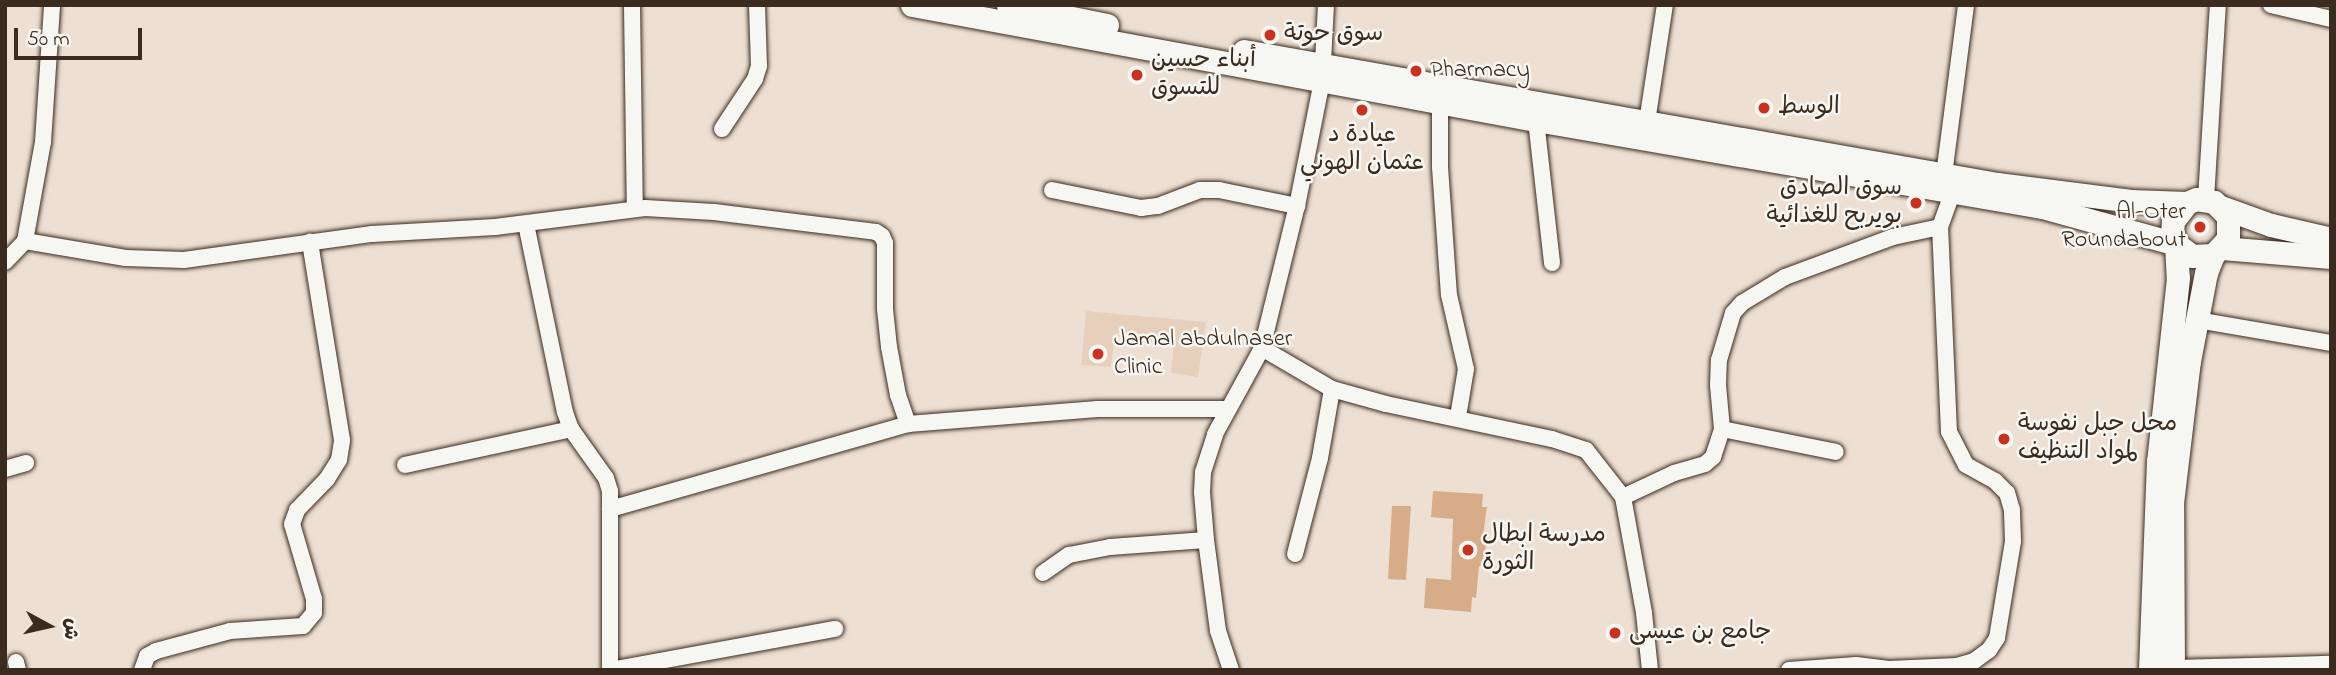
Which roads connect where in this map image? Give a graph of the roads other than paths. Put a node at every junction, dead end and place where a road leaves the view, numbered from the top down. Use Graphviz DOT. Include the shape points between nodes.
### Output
graph roads {
  1 [pos="52,5"];
  2 [pos="632,5"];
  3 [pos="757,5"];
  4 [pos="912,5"];
  5 [pos="1008,5"];
  6 [pos="1326,5"];
  7 [pos="1665,5"];
  8 [pos="1966,5"];
  9 [pos="2218,5"];
  10 [pos="2271,5"];
  11 [pos="2291,7"];
  12 [pos="2331,19"];
  13 [pos="1322,73"];
  14 [pos="1440,102"];
  15 [pos="1536,120"];
  16 [pos="1647,122"];
  17 [pos="722,129"];
  18 [pos="1948,184"];
  19 [pos="1052,190"];
  20 [pos="2205,203"];
  21 [pos="1297,206"];
  22 [pos="635,209"];
  23 [pos="526,225"];
  24 [pos="1940,227"];
  25 [pos="2331,239"];
  26 [pos="25,241"];
  27 [pos="310,242"];
  28 [pos="2176,244"];
  29 [pos="2218,252"];
  30 [pos="2331,257"];
  31 [pos="5,262"];
  32 [pos="1552,263"];
  33 [pos="2197,320"];
  34 [pos="2331,343"];
  35 [pos="1262,348"];
  36 [pos="1332,389"];
  37 [pos="1227,409"];
  38 [pos="1458,417"];
  39 [pos="908,424"];
  40 [pos="571,429"];
  41 [pos="1722,429"];
  42 [pos="1836,452"];
  43 [pos="26,463"];
  44 [pos="405,466"];
  45 [pos="5,469"];
  46 [pos="1623,497"];
  47 [pos="610,509"];
  48 [pos="1206,540"];
  49 [pos="1295,554"];
  50 [pos="1043,573"];
  51 [pos="835,629"];
  52 [pos="2331,664"];
  53 [pos="1889,669"];
  54 [pos="2173,669"];
  55 [pos="142,670"];
  56 [pos="611,670"];
  57 [pos="1231,670"];
  58 [pos="1650,670"];
  59 [pos="1789,670"];
  60 [pos="2150,670"];
  1 -- 26 [label="street" via="43,142"];
  2 -- 22 [label="street"];
  3 -- 17 [label="street" via="759,66"];
  4 -- 13 [label="main road"];
  5 -- 13 [label="main road"];
  6 -- 13 [label="street"];
  7 -- 16 [label="street"];
  8 -- 18 [label="street"];
  9 -- 20 [label="street"];
  10 -- 11 [label="street"];
  11 -- 12 [label="street"];
  13 -- 14 [label="main road"];
  13 -- 16 [label="main road"];
  13 -- 21 [label="street"];
  14 -- 15 [label="main road"];
  14 -- 38 [label="street" via="1447,274 1466,369"];
  15 -- 18 [label="main road"];
  15 -- 32 [label="street"];
  16 -- 18 [label="main road"];
  18 -- 20 [label="main road"];
  18 -- 24 [label="street"];
  18 -- 28 [label="main road"];
  19 -- 21 [label="street" via="1141,208 1200,190"];
  20 -- 25 [label="main road"];
  20 -- 28 [label="main road" via="2173,221"];
  20 -- 29 [label="main road" via="2230,228"];
  21 -- 35 [label="street"];
  22 -- 23 [label="street"];
  22 -- 39 [label="street" via="714,212 882,236 890,347"];
  23 -- 27 [label="street"];
  23 -- 40 [label="street"];
  24 -- 41 [label="street" via="1893,237 1784,277 1742,303 1733,313 1719,360"];
  24 -- 53 [label="street" via="1949,432 1966,465 2007,493 2013,541 2001,622 1989,650 1957,666"];
  26 -- 27 [label="street" via="126,258 184,260"];
  26 -- 31 [label="street"];
  27 -- 55 [label="street" via="342,440 339,460 297,510 292,524 314,613 303,626 230,631 156,651 147,656"];
  28 -- 29 [label="main road" via="2192,256"];
  28 -- 60 [label="main road" via="2178,278 2158,461"];
  29 -- 30 [label="main road"];
  29 -- 33 [label="main road" via="2206,273"];
  33 -- 34 [label="street"];
  33 -- 54 [label="main road" via="2172,503"];
  35 -- 36 [label="street"];
  35 -- 37 [label="street"];
  36 -- 38 [label="street"];
  36 -- 49 [label="street"];
  37 -- 39 [label="street" via="1097,409"];
  37 -- 48 [label="street" via="1203,472"];
  38 -- 46 [label="street" via="1586,450"];
  39 -- 47 [label="street"];
  40 -- 44 [label="street"];
  40 -- 47 [label="street" via="606,478"];
  41 -- 42 [label="street"];
  41 -- 46 [label="street" via="1719,445 1705,464 1674,472"];
  43 -- 45 [label="street"];
  46 -- 58 [label="street"];
  47 -- 56 [label="street"];
  48 -- 50 [label="street" via="1069,555"];
  48 -- 57 [label="street" via="1219,631"];
  51 -- 56 [label="street"];
  52 -- 54 [label="street"];
  53 -- 59 [label="street" via="1856,665"];
}
